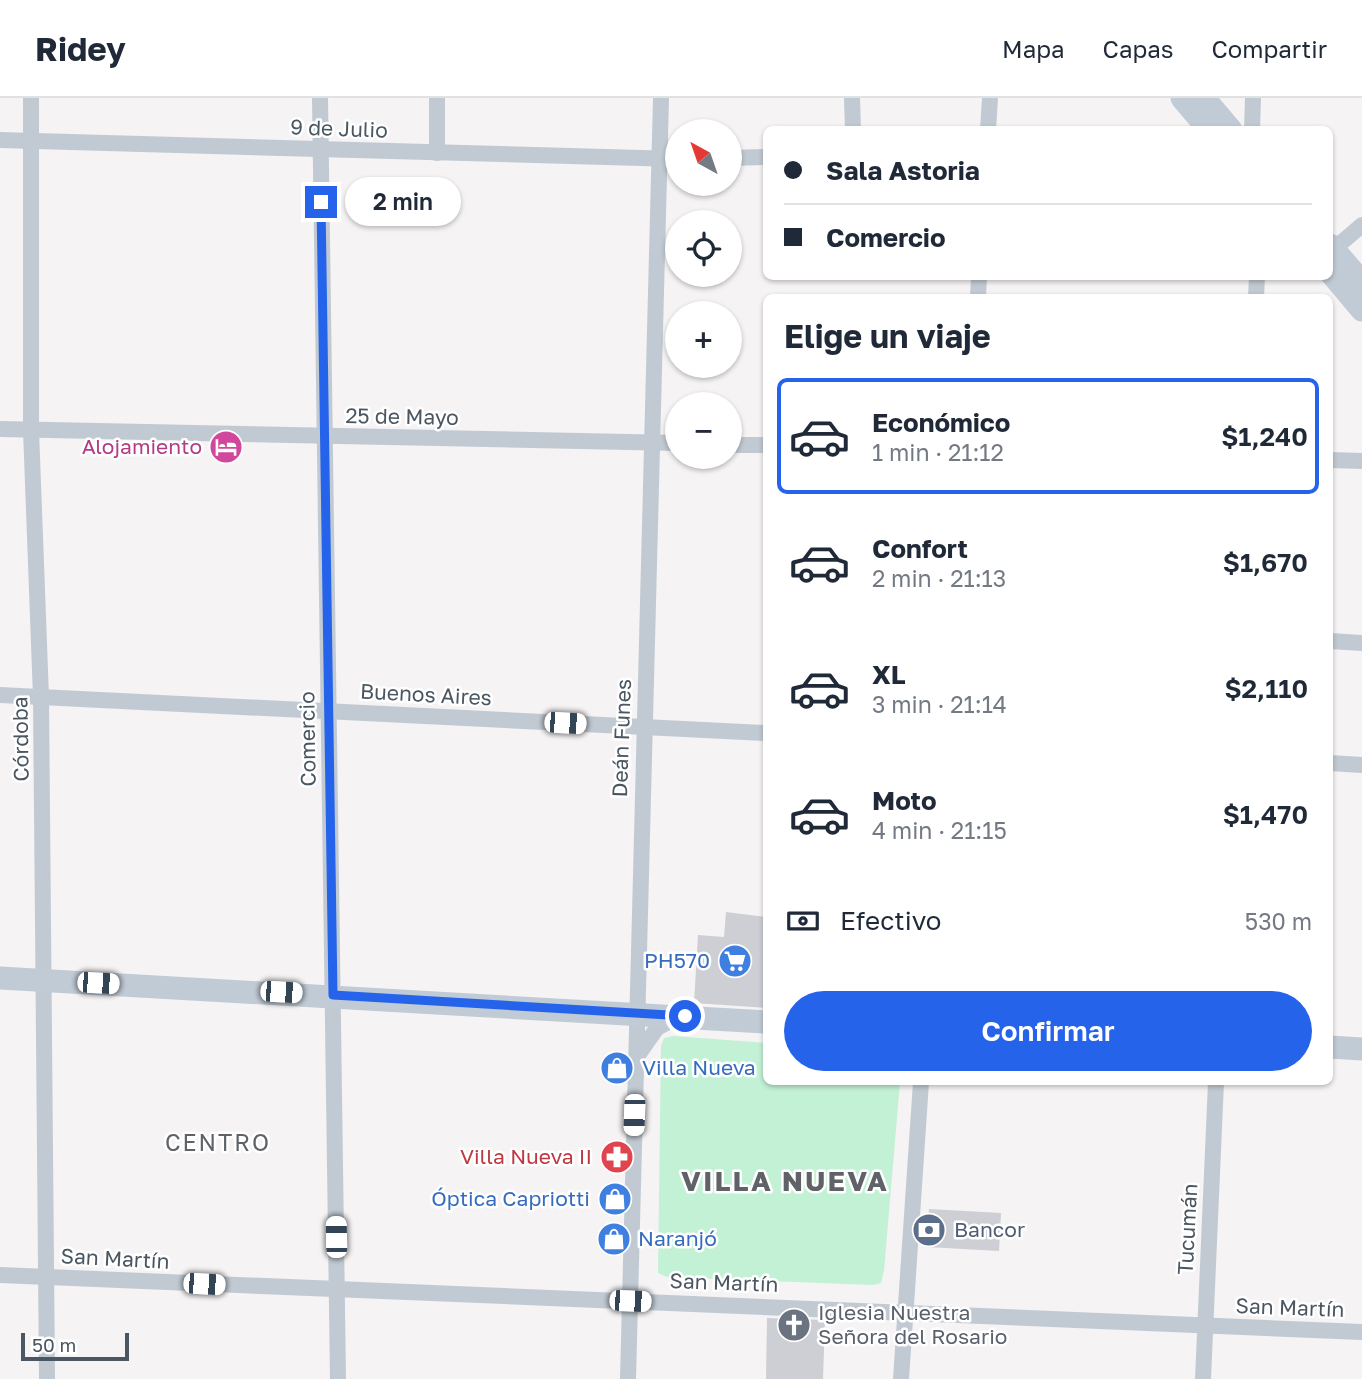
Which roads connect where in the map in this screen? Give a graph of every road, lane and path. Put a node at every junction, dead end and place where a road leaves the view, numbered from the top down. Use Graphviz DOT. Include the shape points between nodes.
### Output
graph roads {
  1 [pos="31,98"];
  2 [pos="320,98"];
  3 [pos="438,98"];
  4 [pos="661,98"];
  5 [pos="852,98"];
  6 [pos="990,98"];
  7 [pos="1182,98"];
  8 [pos="1204,98"];
  9 [pos="1253,98"];
  10 [pos="852,126"];
  11 [pos="989,126"];
  12 [pos="1206,126"];
  13 [pos="1228,126"];
  14 [pos="1252,126"];
  15 [pos="0,140"];
  16 [pos="31,141"];
  17 [pos="321,150"];
  18 [pos="437,153"];
  19 [pos="742,158"];
  20 [pos="763,158"];
  21 [pos="659,159"];
  22 [pos="665,159"];
  23 [pos="1362,225"];
  24 [pos="1333,246"];
  25 [pos="1333,248"];
  26 [pos="1333,276"];
  27 [pos="1362,282"];
  28 [pos="1362,310"];
  29 [pos="0,429"];
  30 [pos="31,430"];
  31 [pos="325,436"];
  32 [pos="654,443"];
  33 [pos="665,443"];
  34 [pos="742,444"];
  35 [pos="763,445"];
  36 [pos="1333,460"];
  37 [pos="1362,461"];
  38 [pos="1333,641"];
  39 [pos="1362,643"];
  40 [pos="0,695"];
  41 [pos="41,697"];
  42 [pos="329,712"];
  43 [pos="643,726"];
  44 [pos="763,733"];
  45 [pos="1333,763"];
  46 [pos="1362,765"];
  47 [pos="0,978"];
  48 [pos="46,981"];
  49 [pos="333,995"];
  50 [pos="637,1013"];
  51 [pos="685,1016"];
  52 [pos="763,1022"];
  53 [pos="1333,1047"];
  54 [pos="1362,1049"];
  55 [pos="635,1062"];
  56 [pos="921,1085"];
  57 [pos="1216,1085"];
  58 [pos="0,1275"];
  59 [pos="45,1277"];
  60 [pos="337,1290"];
  61 [pos="630,1301"];
  62 [pos="906,1311"];
  63 [pos="1205,1326"];
  64 [pos="1362,1332"];
  65 [pos="47,1379"];
  66 [pos="338,1379"];
  67 [pos="628,1379"];
  68 [pos="901,1379"];
  69 [pos="1203,1379"];
  1 -- 16 [label="street, Córdoba"];
  2 -- 17 [label="street, Comercio"];
  3 -- 18 [label="street"];
  4 -- 21 [label="street, Deán Funes"];
  5 -- 10 [label="street"];
  6 -- 11 [label="street"];
  7 -- 12 [label="main road"];
  8 -- 13 [label="main road"];
  9 -- 14 [label="street"];
  15 -- 16 [label="street, 9 de Julio"];
  16 -- 17 [label="street, 9 de Julio"];
  16 -- 30 [label="street, Córdoba"];
  17 -- 18 [label="street, 9 de Julio"];
  17 -- 31 [label="street, Comercio"];
  18 -- 21 [label="street, 9 de Julio"];
  19 -- 20 [label="street"];
  21 -- 22 [label="street, 9 de Julio"];
  21 -- 32 [label="street, Deán Funes"];
  23 -- 24 [label="street"];
  25 -- 27 [label="main road"];
  26 -- 28 [label="main road"];
  29 -- 30 [label="street, 25 de Mayo"];
  30 -- 31 [label="street, 25 de Mayo"];
  30 -- 41 [label="street, Córdoba"];
  31 -- 32 [label="street, 25 de Mayo"];
  31 -- 42 [label="street, Comercio"];
  32 -- 33 [label="street, 25 de Mayo"];
  32 -- 43 [label="street, Deán Funes"];
  34 -- 35 [label="street"];
  36 -- 37 [label="street"];
  38 -- 39 [label="street"];
  40 -- 41 [label="street, Buenos Aires"];
  41 -- 42 [label="street, Buenos Aires"];
  41 -- 48 [label="street, Córdoba"];
  42 -- 43 [label="street, Buenos Aires"];
  42 -- 49 [label="street, Comercio"];
  43 -- 44 [label="street, Buenos Aires"];
  43 -- 50 [label="street, Deán Funes"];
  45 -- 46 [label="street"];
  47 -- 48 [label="main road"];
  48 -- 49 [label="main road"];
  48 -- 59 [label="street, Córdoba"];
  49 -- 50 [label="main road"];
  49 -- 60 [label="street, Comercio"];
  50 -- 51 [label="main road"];
  50 -- 55 [label="street, Deán Funes"];
  51 -- 52 [label="main road"];
  51 -- 55 [label="street" via="657,1028"];
  53 -- 54 [label="main road"];
  55 -- 61 [label="street, Deán Funes"];
  56 -- 62 [label="street"];
  57 -- 63 [label="street, Tucumán"];
  58 -- 59 [label="street, San Martín"];
  59 -- 60 [label="street, San Martín"];
  59 -- 65 [label="street, Córdoba"];
  60 -- 61 [label="street, San Martín"];
  60 -- 66 [label="street, Comercio"];
  61 -- 62 [label="street, San Martín"];
  61 -- 67 [label="street, Deán Funes"];
  62 -- 63 [label="street, San Martín"];
  62 -- 68 [label="street"];
  63 -- 64 [label="street, San Martín"];
  63 -- 69 [label="street, Tucumán"];
}
